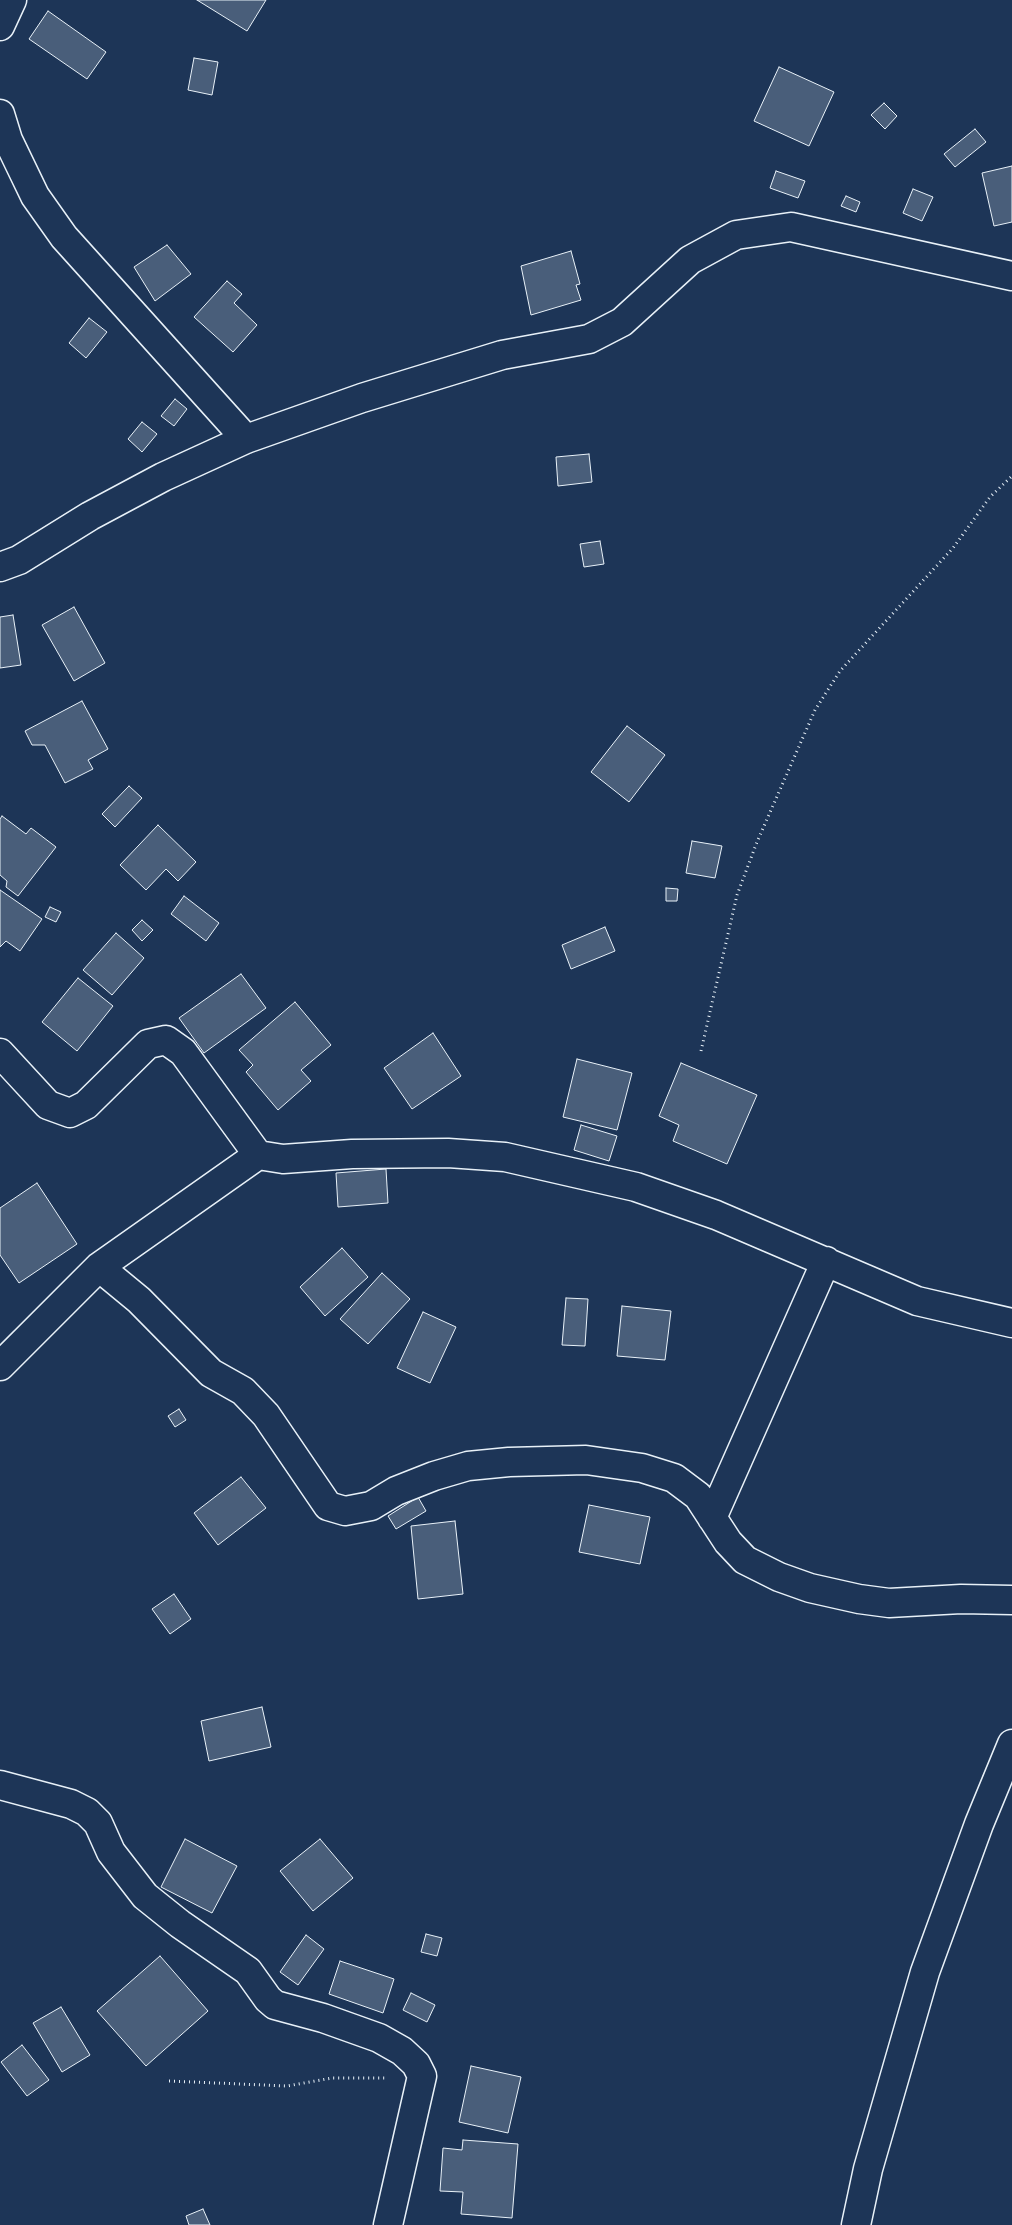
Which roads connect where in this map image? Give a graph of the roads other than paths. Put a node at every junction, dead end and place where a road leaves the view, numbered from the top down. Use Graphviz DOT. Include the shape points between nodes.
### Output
graph roads {
  1 [pos="12,0"];
  2 [pos="0,26"];
  3 [pos="0,114"];
  4 [pos="1012,276"];
  5 [pos="246,439"];
  6 [pos="0,567"];
  7 [pos="0,1053"];
  8 [pos="258,1155"];
  9 [pos="826,1261"];
  10 [pos="99,1267"];
  11 [pos="1012,1323"];
  12 [pos="0,1366"];
  13 [pos="712,1518"];
  14 [pos="1012,1600"];
  15 [pos="1012,1744"];
  16 [pos="0,1784"];
  17 [pos="388,2225"];
  18 [pos="856,2225"];
  1 -- 2 [label="street"];
  3 -- 5 [label="street" via="8,140 35,196 64,237"];
  4 -- 5 [label="street" via="791,228 736,235 690,260 622,322 589,339 502,354"];
  5 -- 6 [label="street" via="163,477 90,516 19,560"];
  7 -- 8 [label="street" via="48,1105 70,1113 86,1105 148,1044 166,1040 183,1052"];
  8 -- 9 [label="street" via="283,1159 429,1153 505,1157 636,1187 716,1215"];
  8 -- 10 [label="street"];
  9 -- 11 [label="street" via="917,1301"];
  9 -- 13 [label="street"];
  10 -- 12 [label="street"];
  10 -- 13 [label="street" via="140,1300 211,1373 243,1391 266,1415 328,1506 345,1512 371,1506 396,1490 468,1466 586,1460 642,1468 674,1478 698,1496"];
  13 -- 14 [label="street" via="728,1542 746,1560 810,1588 890,1603"];
  15 -- 18 [label="street" via="925,1972 868,2169"];
  16 -- 17 [label="street" via="71,1804 87,1812 98,1823 111,1852 145,1896 248,1971 275,2005 379,2038 402,2051 416,2064 422,2076"];
}
